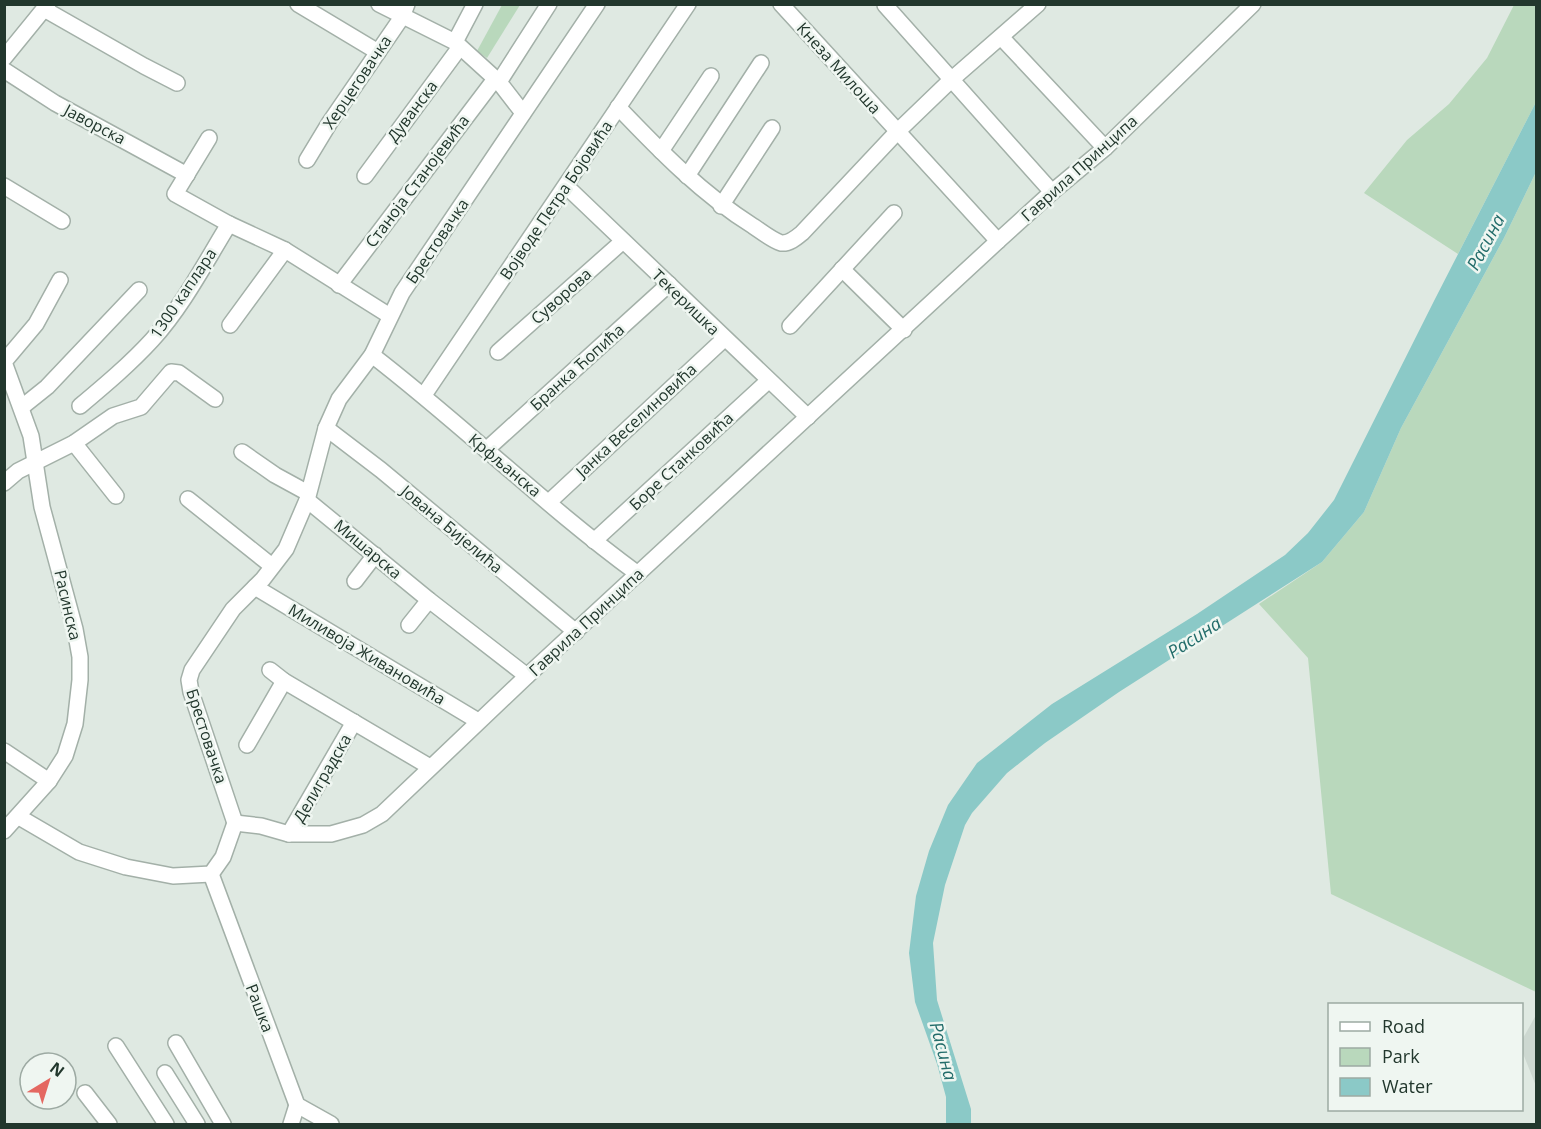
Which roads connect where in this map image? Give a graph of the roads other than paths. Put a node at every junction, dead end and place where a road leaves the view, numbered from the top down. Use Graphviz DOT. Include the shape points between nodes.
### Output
graph roads {
  1 [pos="298,4"];
  2 [pos="379,4"];
  3 [pos="475,4"];
  4 [pos="549,4"];
  5 [pos="597,4"];
  6 [pos="687,4"];
  7 [pos="781,4"];
  8 [pos="1038,4"];
  9 [pos="1253,4"];
  10 [pos="885,5"];
  11 [pos="46,7"];
  12 [pos="404,11"];
  13 [pos="1001,37"];
  14 [pos="457,45"];
  15 [pos="378,52"];
  16 [pos="4,58"];
  17 [pos="761,63"];
  18 [pos="4,70"];
  19 [pos="711,76"];
  20 [pos="497,80"];
  21 [pos="951,80"];
  22 [pos="177,83"];
  23 [pos="618,107"];
  24 [pos="523,114"];
  25 [pos="772,128"];
  26 [pos="897,132"];
  27 [pos="209,138"];
  28 [pos="1105,148"];
  29 [pos="661,151"];
  30 [pos="307,160"];
  31 [pos="187,175"];
  32 [pos="365,176"];
  33 [pos="687,176"];
  34 [pos="4,186"];
  35 [pos="566,186"];
  36 [pos="1052,192"];
  37 [pos="722,206"];
  38 [pos="894,213"];
  39 [pos="62,221"];
  40 [pos="228,224"];
  41 [pos="623,241"];
  42 [pos="998,241"];
  43 [pos="285,250"];
  44 [pos="842,269"];
  45 [pos="60,280"];
  46 [pos="669,284"];
  47 [pos="339,285"];
  48 [pos="139,290"];
  49 [pos="390,316"];
  50 [pos="230,325"];
  51 [pos="790,326"];
  52 [pos="904,330"];
  53 [pos="724,339"];
  54 [pos="498,352"];
  55 [pos="372,355"];
  56 [pos="4,362"];
  57 [pos="768,381"];
  58 [pos="9,390"];
  59 [pos="424,394"];
  60 [pos="215,399"];
  61 [pos="80,406"];
  62 [pos="22,407"];
  63 [pos="808,417"];
  64 [pos="327,428"];
  65 [pos="74,443"];
  66 [pos="486,450"];
  67 [pos="242,452"];
  68 [pos="36,462"];
  69 [pos="4,483"];
  70 [pos="116,496"];
  71 [pos="308,496"];
  72 [pos="188,499"];
  73 [pos="549,502"];
  74 [pos="594,541"];
  75 [pos="375,555"];
  76 [pos="272,567"];
  77 [pos="638,574"];
  78 [pos="355,581"];
  79 [pos="255,587"];
  80 [pos="429,600"];
  81 [pos="410,625"];
  82 [pos="576,632"];
  83 [pos="270,670"];
  84 [pos="527,676"];
  85 [pos="284,681"];
  86 [pos="478,721"];
  87 [pos="354,722"];
  88 [pos="247,745"];
  89 [pos="4,751"];
  90 [pos="430,767"];
  91 [pos="49,781"];
  92 [pos="19,817"];
  93 [pos="236,823"];
  94 [pos="4,831"];
  95 [pos="289,834"];
  96 [pos="211,874"];
  97 [pos="176,1043"];
  98 [pos="116,1046"];
  99 [pos="165,1073"];
  100 [pos="85,1092"];
  101 [pos="297,1105"];
  102 [pos="110,1125"];
  103 [pos="166,1125"];
  104 [pos="197,1125"];
  105 [pos="224,1125"];
  106 [pos="291,1125"];
  107 [pos="331,1125"];
  1 -- 15 [label="street"];
  2 -- 12 [label="street"];
  3 -- 14 [label="street, Дуванска"];
  4 -- 20 [label="street, Станоја Станојевића"];
  5 -- 24 [label="street, Брестовачка"];
  6 -- 23 [label="street, Војводе Петра Бојовића"];
  7 -- 26 [label="street, Кнеза Милоша"];
  8 -- 13 [label="street"];
  9 -- 28 [label="street, Гаврила Принципа"];
  10 -- 21 [label="street"];
  11 -- 16 [label="street"];
  11 -- 22 [label="street"];
  12 -- 14 [label="street"];
  12 -- 15 [label="street, Херцеговачка"];
  13 -- 21 [label="street"];
  13 -- 28 [label="street"];
  14 -- 20 [label="street"];
  14 -- 32 [label="street, Дуванска"];
  15 -- 30 [label="street, Херцеговачка"];
  17 -- 33 [label="street"];
  18 -- 31 [label="street, Јаворска" via="55,103"];
  19 -- 29 [label="street"];
  20 -- 24 [label="street"];
  20 -- 47 [label="street, Станоја Станојевића"];
  21 -- 26 [label="street"];
  21 -- 36 [label="street"];
  23 -- 29 [label="street"];
  23 -- 35 [label="street, Војводе Петра Бојовића"];
  24 -- 49 [label="street, Брестовачка"];
  25 -- 37 [label="street"];
  26 -- 37 [label="street" via="788,243 771,238"];
  26 -- 42 [label="street, Кнеза Милоша"];
  27 -- 31 [label="street"];
  28 -- 36 [label="street, Гаврила Принципа"];
  29 -- 33 [label="street"];
  31 -- 40 [label="street" via="175,194"];
  33 -- 37 [label="street"];
  34 -- 39 [label="street"];
  35 -- 41 [label="street, Текеришка"];
  35 -- 59 [label="street, Војводе Петра Бојовића"];
  36 -- 42 [label="street, Гаврила Принципа"];
  38 -- 44 [label="street"];
  40 -- 43 [label="street"];
  40 -- 61 [label="street, 1300 каплара" via="175,311 152,339"];
  41 -- 46 [label="street, Текеришка"];
  41 -- 54 [label="street, Суворова"];
  42 -- 52 [label="street, Гаврила Принципа"];
  43 -- 47 [label="street"];
  43 -- 50 [label="street"];
  44 -- 51 [label="street"];
  44 -- 52 [label="street"];
  45 -- 56 [label="street" via="36,324"];
  46 -- 53 [label="street, Текеришка"];
  46 -- 66 [label="street, Бранка Ћопића"];
  47 -- 49 [label="street"];
  48 -- 62 [label="street" via="47,387"];
  49 -- 55 [label="street, Брестовачка"];
  52 -- 63 [label="street, Гаврила Принципа"];
  53 -- 57 [label="street, Текеришка"];
  53 -- 73 [label="street, Јанка Веселиновића"];
  55 -- 59 [label="street, Крфљанска"];
  55 -- 64 [label="street, Брестовачка" via="339,399"];
  56 -- 58 [label="street, Расинска"];
  57 -- 63 [label="street, Текеришка"];
  57 -- 74 [label="street, Боре Станковића"];
  58 -- 62 [label="street, Расинска"];
  59 -- 66 [label="street, Крфљанска"];
  60 -- 65 [label="street" via="171,372 141,407 113,416"];
  62 -- 68 [label="street, Расинска"];
  63 -- 77 [label="street, Гаврила Принципа"];
  64 -- 71 [label="street, Брестовачка"];
  64 -- 82 [label="street, Јована Бијелића"];
  65 -- 68 [label="street"];
  65 -- 70 [label="street"];
  66 -- 73 [label="street, Крфљанска"];
  67 -- 71 [label="street"];
  68 -- 69 [label="street"];
  68 -- 91 [label="street, Расинска" via="42,507 80,657 75,724 65,756"];
  71 -- 75 [label="street, Мишарска"];
  71 -- 76 [label="street, Брестовачка" via="286,549"];
  72 -- 76 [label="street"];
  73 -- 74 [label="street, Крфљанска"];
  74 -- 77 [label="street, Крфљанска"];
  75 -- 78 [label="street"];
  75 -- 80 [label="street, Мишарска"];
  76 -- 79 [label="street, Брестовачка"];
  77 -- 82 [label="street, Гаврила Принципа"];
  79 -- 86 [label="street, Миливоја Живановића"];
  79 -- 93 [label="street, Брестовачка" via="217,631 189,680 195,708"];
  80 -- 81 [label="street"];
  80 -- 84 [label="street, Мишарска"];
  82 -- 84 [label="street, Гаврила Принципа"];
  83 -- 85 [label="street, Делиградска"];
  84 -- 86 [label="street, Гаврила Принципа"];
  85 -- 87 [label="street, Делиградска"];
  85 -- 88 [label="street"];
  86 -- 90 [label="street, Гаврила Принципа"];
  87 -- 90 [label="street, Делиградска"];
  87 -- 95 [label="street, Делиградска"];
  89 -- 91 [label="street"];
  90 -- 95 [label="street, Гаврила Принципа" via="382,814 363,825 331,834"];
  91 -- 92 [label="street, Расинска"];
  92 -- 94 [label="street, Расинска"];
  92 -- 96 [label="street" via="79,852 117,864 173,876"];
  93 -- 95 [label="street, Гаврила Принципа"];
  93 -- 96 [label="street" via="223,857"];
  96 -- 101 [label="street, Рашка"];
  97 -- 105 [label="street"];
  98 -- 103 [label="street"];
  99 -- 104 [label="street"];
  100 -- 102 [label="street"];
  101 -- 106 [label="street"];
  101 -- 107 [label="street"];
}
